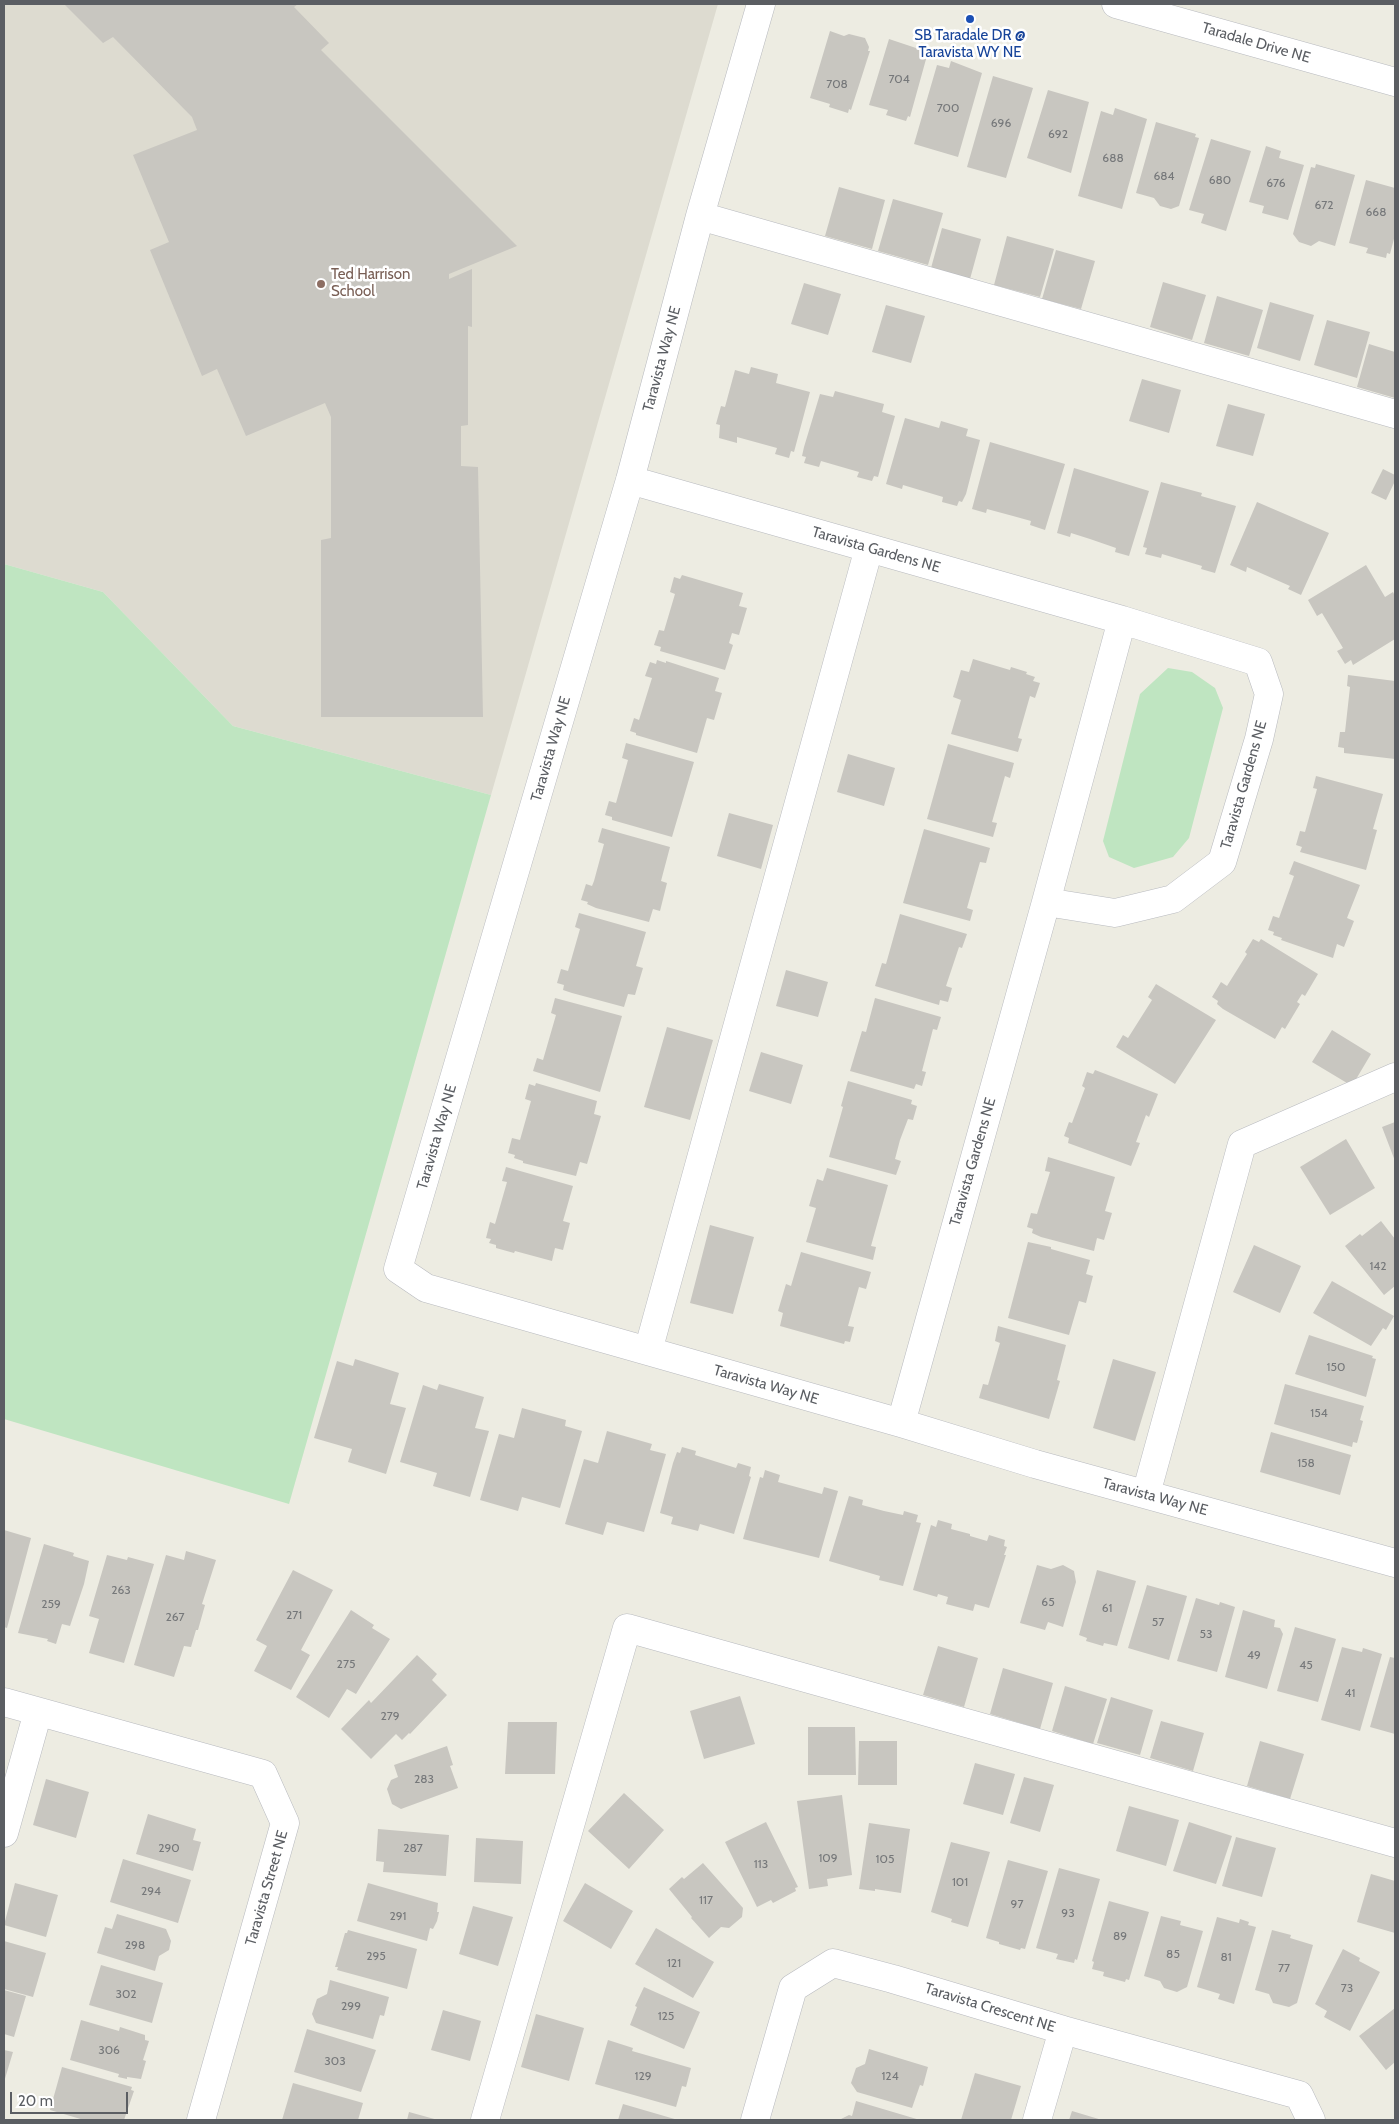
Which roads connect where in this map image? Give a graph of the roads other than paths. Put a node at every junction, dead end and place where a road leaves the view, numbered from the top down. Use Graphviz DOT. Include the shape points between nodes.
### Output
graph roads {
  1 [pos="761,4"];
  2 [pos="1116,4"];
  3 [pos="1395,82"];
  4 [pos="700,216"];
  5 [pos="1395,414"];
  6 [pos="630,480"];
  7 [pos="869,548"];
  8 [pos="1122,620"];
  9 [pos="1046,902"];
  10 [pos="1395,1078"];
  11 [pos="648,1351"];
  12 [pos="901,1423"];
  13 [pos="1146,1494"];
  14 [pos="1393,1554"];
  15 [pos="4,1702"];
  16 [pos="38,1712"];
  17 [pos="4,1833"];
  18 [pos="1395,1843"];
  19 [pos="1063,2030"];
  20 [pos="201,2120"];
  21 [pos="484,2120"];
  22 [pos="755,2120"];
  23 [pos="1037,2120"];
  24 [pos="1311,2120"];
  1 -- 4 [label="street, Taravista Way NE"];
  2 -- 3 [label="street, Taradale Drive NE"];
  4 -- 5 [label="street"];
  4 -- 6 [label="street, Taravista Way NE"];
  6 -- 7 [label="street, Taravista Gardens NE"];
  6 -- 11 [label="street, Taravista Way NE" via="398,1269 426,1288"];
  7 -- 8 [label="street, Taravista Gardens NE"];
  7 -- 11 [label="street"];
  8 -- 9 [label="street, Taravista Gardens NE"];
  8 -- 9 [label="street, Taravista Gardens NE" via="1258,662 1269,694 1259,739 1222,862 1173,899 1115,913"];
  9 -- 12 [label="street, Taravista Gardens NE"];
  10 -- 13 [label="street" via="1242,1144"];
  11 -- 12 [label="street, Taravista Way NE"];
  12 -- 13 [label="street, Taravista Way NE"];
  13 -- 14 [label="street, Taravista Way NE"];
  15 -- 16 [label="street, Taravista Street NE"];
  16 -- 17 [label="street"];
  16 -- 20 [label="street, Taravista Street NE" via="263,1774 285,1823"];
  18 -- 21 [label="street" via="627,1628"];
  19 -- 22 [label="street, Taravista Crescent NE" via="833,1963 792,1988"];
  19 -- 23 [label="street"];
  19 -- 24 [label="street, Taravista Crescent NE" via="1299,2095"];
}
